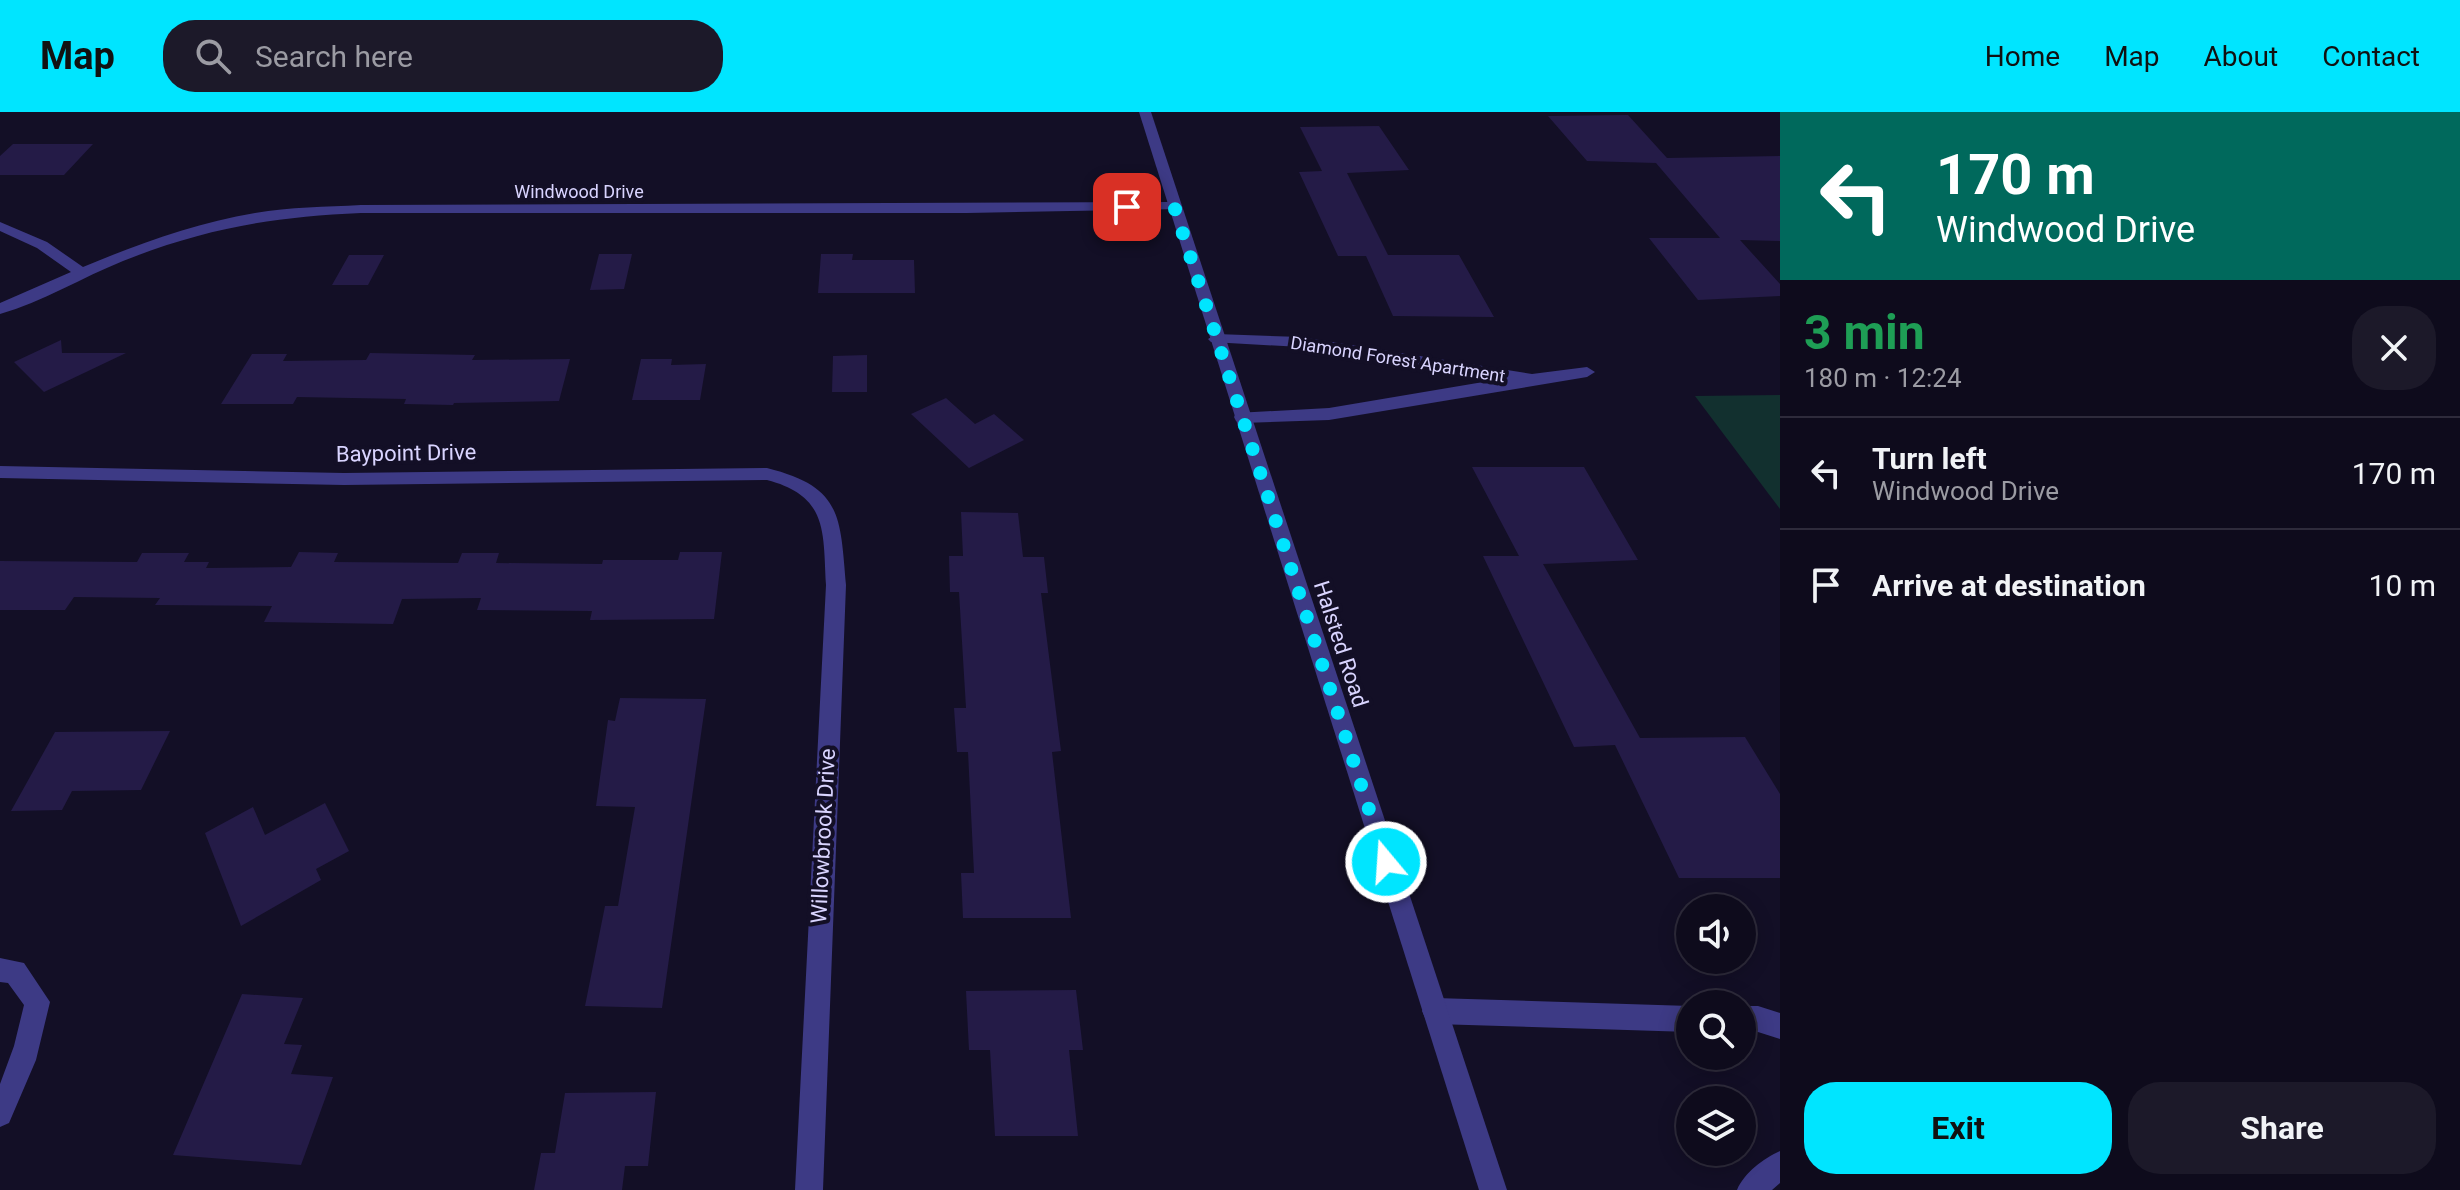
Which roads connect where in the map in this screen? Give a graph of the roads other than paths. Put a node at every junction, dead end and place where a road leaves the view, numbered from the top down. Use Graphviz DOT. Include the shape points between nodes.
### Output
graph roads {
  1 [pos="1145,112"];
  2 [pos="1174,206"];
  3 [pos="0,226"];
  4 [pos="81,273"];
  5 [pos="0,309"];
  6 [pos="1216,339"];
  7 [pos="1587,372"];
  8 [pos="1532,379"];
  9 [pos="1242,417"];
  10 [pos="0,472"];
  11 [pos="810,489"];
  12 [pos="0,970"];
  13 [pos="1435,1011"];
  14 [pos="1676,1019"];
  15 [pos="1756,1019"];
  16 [pos="1780,1026"];
  17 [pos="0,1114"];
  18 [pos="1780,1165"];
  19 [pos="809,1190"];
  20 [pos="1493,1190"];
  21 [pos="1751,1190"];
  1 -- 2 [label="street, Halsted Road"];
  2 -- 4 [label="street, Windwood Drive" via="283,213 185,233"];
  2 -- 6 [label="street, Halsted Road"];
  3 -- 4 [label="street" via="42,245"];
  4 -- 5 [label="street, Windwood Drive"];
  6 -- 8 [label="street, Diamond Forest Apartment" via="1301,342"];
  6 -- 9 [label="street, Halsted Road"];
  7 -- 8 [label="street, Diamond Forest Apartment"];
  8 -- 9 [label="street, Diamond Forest Apartment" via="1329,414"];
  9 -- 13 [label="street, Halsted Road"];
  10 -- 11 [label="street, Baypoint Drive" via="344,479 767,474"];
  11 -- 19 [label="street, Willowbrook Drive" via="830,517 836,585"];
  12 -- 17 [label="street" via="15,972 37,1002 28,1049"];
  13 -- 14 [label="street"];
  13 -- 20 [label="street, Halsted Road"];
  15 -- 16 [label="street"];
  18 -- 21 [label="street"];
}
